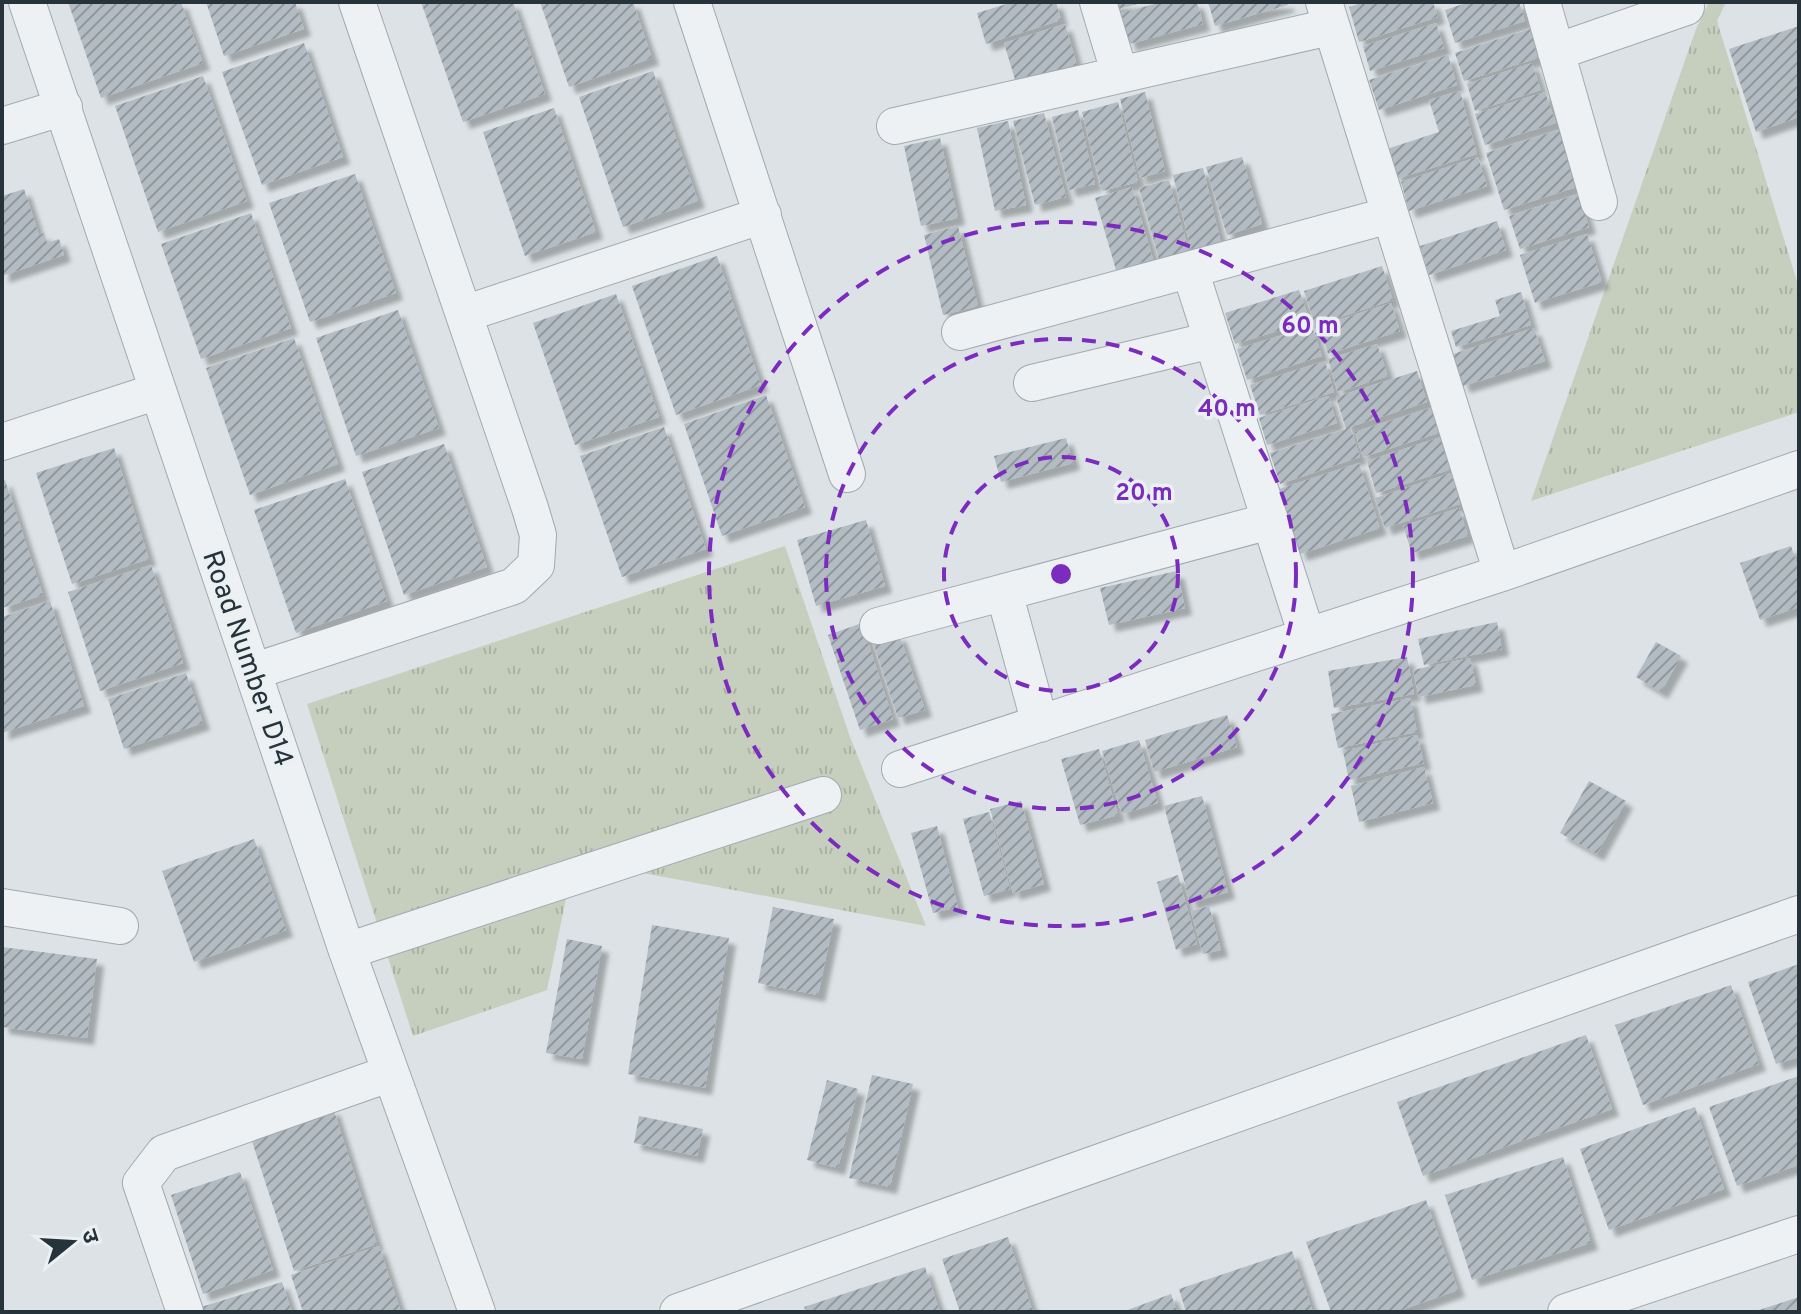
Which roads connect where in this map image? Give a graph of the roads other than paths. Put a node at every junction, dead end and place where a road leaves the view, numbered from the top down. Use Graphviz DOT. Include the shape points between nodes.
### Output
graph roads {
  1 [pos="27,2"];
  2 [pos="357,2"];
  3 [pos="692,2"];
  4 [pos="1098,2"];
  5 [pos="1542,2"];
  6 [pos="1686,7"];
  7 [pos="1327,14"];
  8 [pos="1556,52"];
  9 [pos="1120,75"];
  10 [pos="64,107"];
  11 [pos="2,126"];
  12 [pos="895,126"];
  13 [pos="1599,202"];
  14 [pos="763,215"];
  15 [pos="1390,215"];
  16 [pos="1190,270"];
  17 [pos="464,314"];
  18 [pos="960,332"];
  19 [pos="1212,340"];
  20 [pos="1032,383"];
  21 [pos="158,391"];
  22 [pos="2,442"];
  23 [pos="1799,469"];
  24 [pos="847,474"];
  25 [pos="1270,521"];
  26 [pos="1502,573"];
  27 [pos="1004,592"];
  28 [pos="878,626"];
  29 [pos="1307,636"];
  30 [pos="255,671"];
  31 [pos="1040,724"];
  32 [pos="900,769"];
  33 [pos="823,795"];
  34 [pos="2,907"];
  35 [pos="1799,914"];
  36 [pos="120,926"];
  37 [pos="347,951"];
  38 [pos="391,1073"];
  39 [pos="1799,1234"];
  40 [pos="185,1312"];
  41 [pos="477,1312"];
  42 [pos="678,1312"];
  43 [pos="1566,1312"];
  1 -- 10 [label="street, Road Number D14"];
  2 -- 17 [label="street"];
  3 -- 14 [label="street"];
  4 -- 9 [label="street"];
  5 -- 8 [label="street"];
  6 -- 8 [label="street"];
  7 -- 9 [label="street"];
  7 -- 15 [label="street"];
  8 -- 13 [label="street"];
  9 -- 12 [label="street"];
  10 -- 11 [label="street"];
  10 -- 21 [label="street, Road Number D14"];
  14 -- 17 [label="street"];
  14 -- 24 [label="street"];
  15 -- 16 [label="street"];
  15 -- 26 [label="street"];
  16 -- 18 [label="street"];
  16 -- 19 [label="street"];
  17 -- 30 [label="street" via="538,535 536,565 514,586"];
  19 -- 20 [label="street"];
  19 -- 25 [label="street"];
  21 -- 22 [label="street"];
  21 -- 30 [label="street, Road Number D14"];
  23 -- 26 [label="street"];
  25 -- 27 [label="street"];
  25 -- 29 [label="street"];
  26 -- 29 [label="street"];
  27 -- 28 [label="street"];
  27 -- 31 [label="street"];
  29 -- 31 [label="street"];
  30 -- 37 [label="street, Road Number D14"];
  31 -- 32 [label="street"];
  33 -- 37 [label="street"];
  34 -- 36 [label="street"];
  35 -- 42 [label="street"];
  37 -- 38 [label="street, Road Number D14"];
  38 -- 40 [label="street" via="164,1153 141,1183"];
  38 -- 41 [label="street, Road Number D14"];
  39 -- 43 [label="street"];
}
